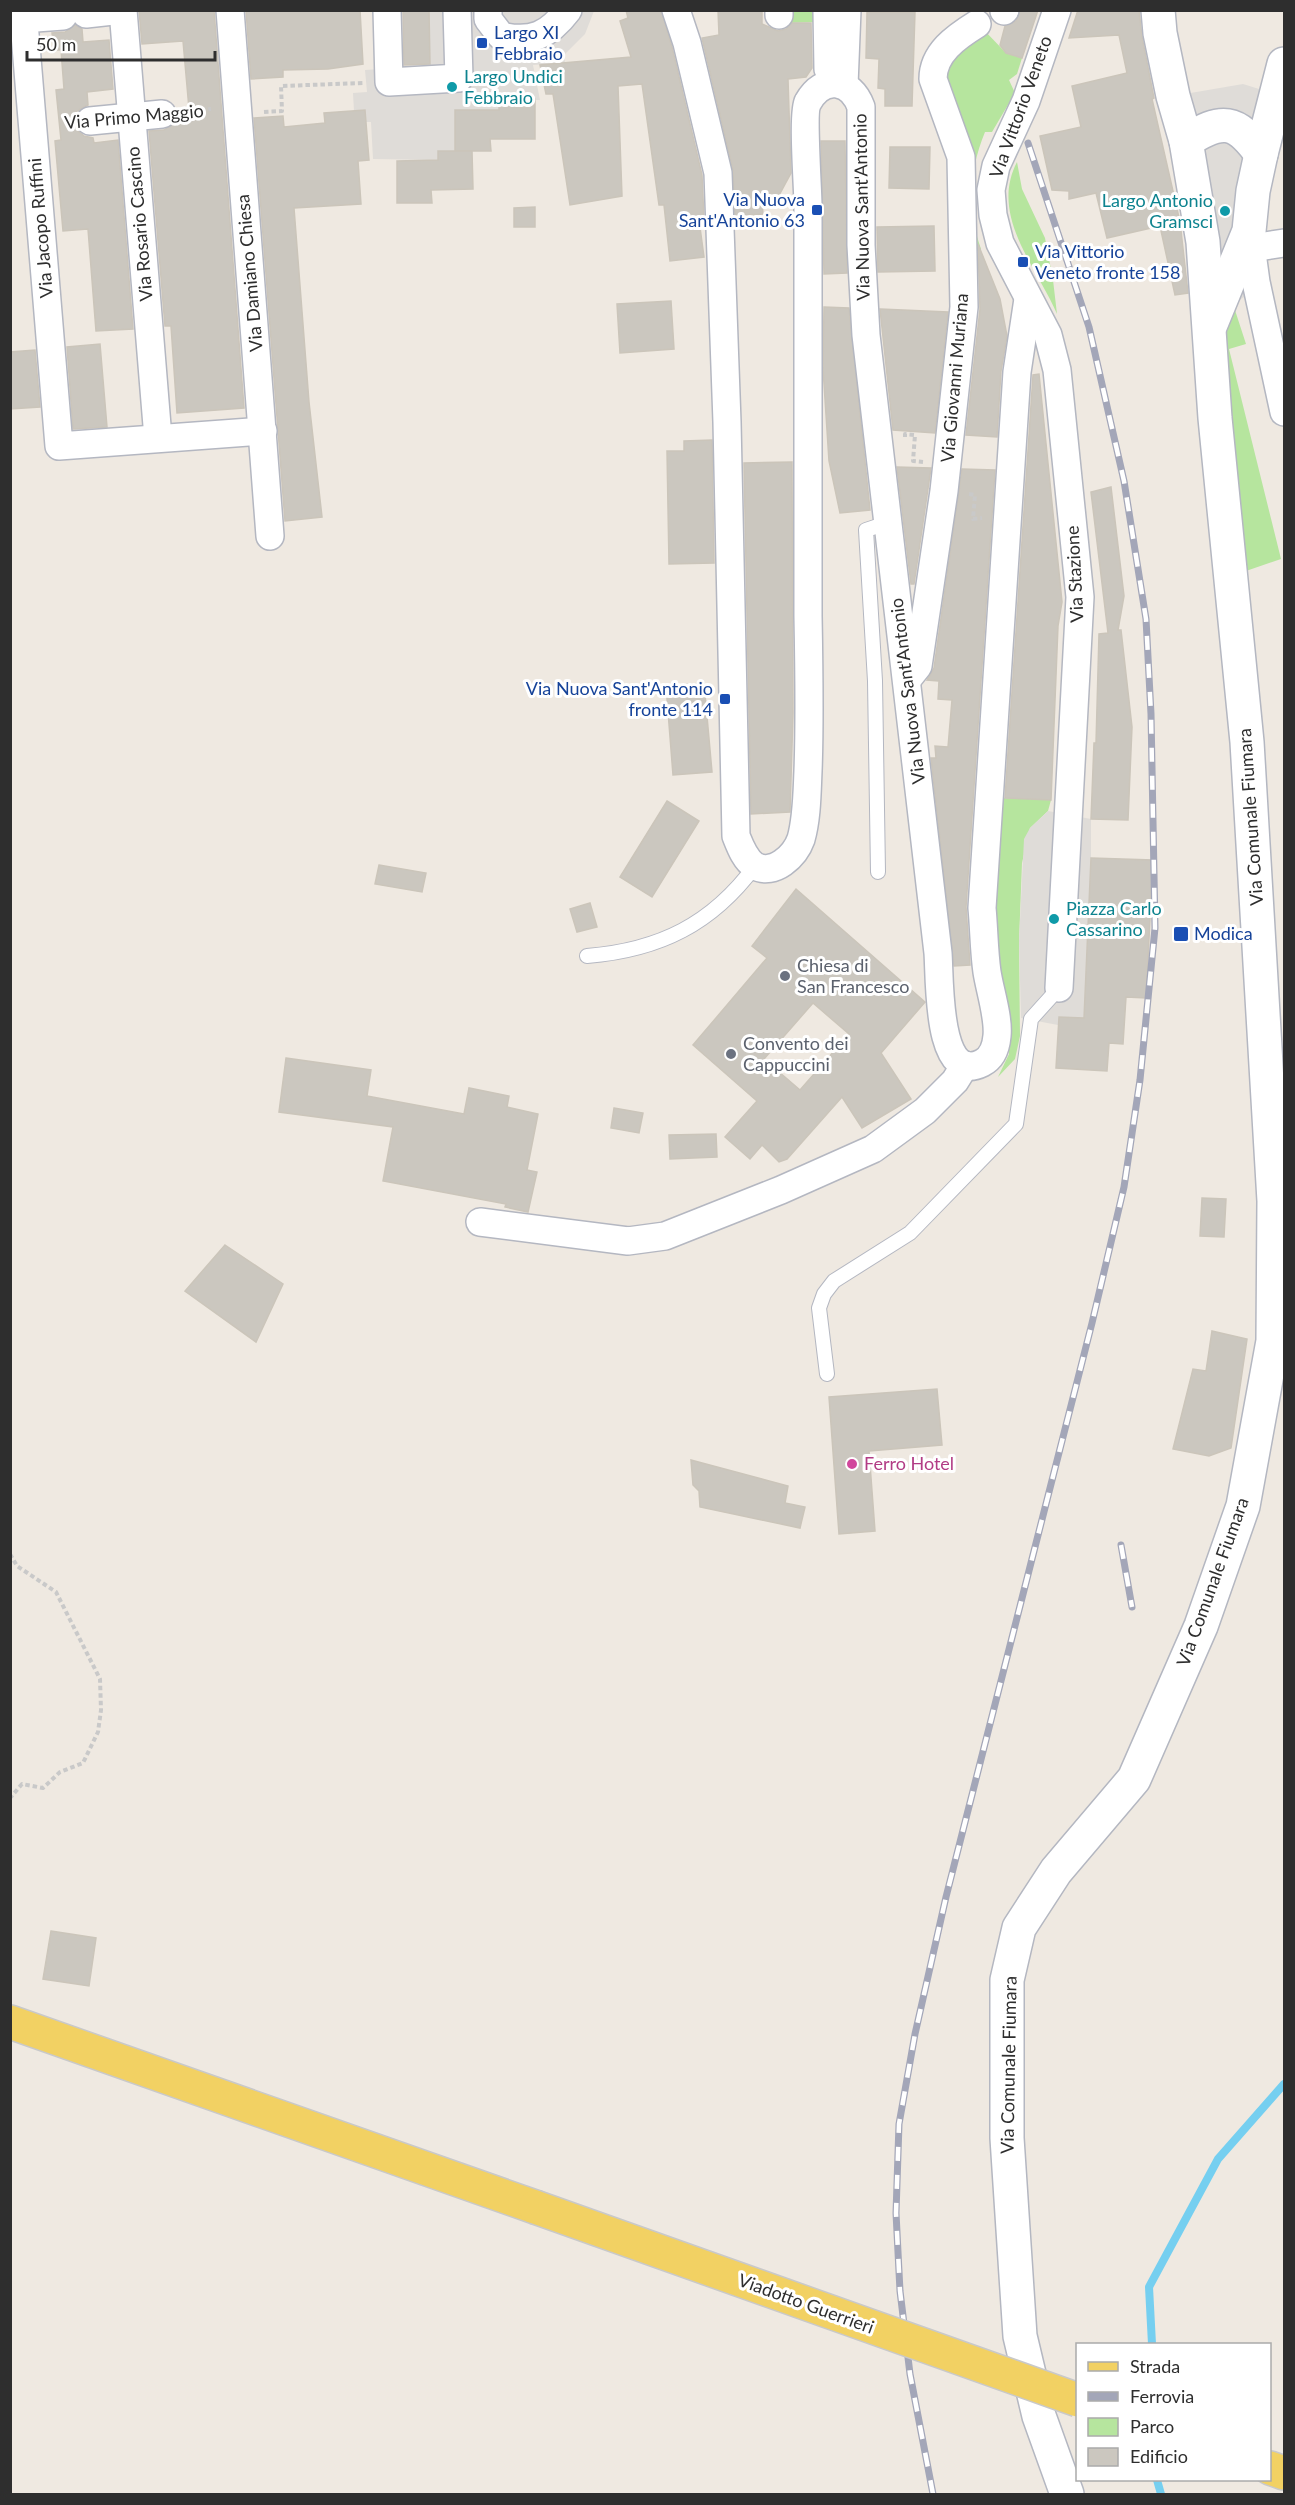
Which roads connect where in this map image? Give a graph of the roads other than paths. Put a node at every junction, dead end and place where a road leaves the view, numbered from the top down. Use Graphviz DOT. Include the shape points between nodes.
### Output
graph roads {
  1 [pos="123,10"];
  2 [pos="230,10"];
  3 [pos="387,10"];
  4 [pos="458,10"];
  5 [pos="488,10"];
  6 [pos="568,10"];
  7 [pos="676,10"];
  8 [pos="827,10"];
  9 [pos="847,10"];
  10 [pos="1057,10"];
  11 [pos="1158,10"];
  12 [pos="23,15"];
  13 [pos="977,24"];
  14 [pos="1284,64"];
  15 [pos="836,84"];
  16 [pos="162,114"];
  17 [pos="131,117"];
  18 [pos="90,121"];
  19 [pos="1186,141"];
  20 [pos="1261,154"];
  21 [pos="1284,243"];
  22 [pos="1233,248"];
  23 [pos="1028,299"];
  24 [pos="1209,328"];
  25 [pos="1057,370"];
  26 [pos="1284,412"];
  27 [pos="263,431"];
  28 [pos="158,438"];
  29 [pos="887,523"];
  30 [pos="270,536"];
  31 [pos="907,679"];
  32 [pos="755,866"];
  33 [pos="878,872"];
  34 [pos="587,956"];
  35 [pos="1059,988"];
  36 [pos="965,1065"];
  37 [pos="480,1222"];
  38 [pos="1279,1341"];
  39 [pos="827,1374"];
  40 [pos="10,2022"];
  41 [pos="1076,2400"];
  42 [pos="1067,2494"];
  1 -- 12 [label="street"];
  1 -- 17 [label="street, Via Rosario Cascino"];
  2 -- 27 [label="street, Via Damiano Chiesa"];
  3 -- 4 [label="street" via="377,76 389,82 459,78"];
  5 -- 6 [label="street" via="488,19 501,36 519,40 539,36 557,25"];
  7 -- 32 [label="street" via="718,173 736,836 743,853"];
  8 -- 15 [label="street"];
  9 -- 15 [label="street"];
  10 -- 23 [label="street, Via Vittorio Veneto" via="1026,101 996,166 991,190 1000,243"];
  11 -- 19 [label="street" via="1173,96"];
  12 -- 28 [label="street, Via Jacopo Ruffini" via="59,446"];
  13 -- 31 [label="street, Via Giovanni Muriana" via="952,43 933,67 933,79 961,157 964,307 944,491 920,654 918,666"];
  14 -- 20 [label="street"];
  15 -- 29 [label="street, Via Nuova Sant'Antonio" via="857,96 861,107 861,245 866,335"];
  15 -- 32 [label="street" via="815,90 806,105 810,735 807,803 801,839 793,855 769,868"];
  16 -- 17 [label="street, Via Primo Maggio"];
  17 -- 18 [label="street, Via Primo Maggio"];
  17 -- 28 [label="street, Via Rosario Cascino"];
  19 -- 20 [label="street" via="1209,126 1235,126"];
  19 -- 22 [label="street"];
  20 -- 22 [label="street"];
  21 -- 22 [label="street"];
  22 -- 24 [label="street"];
  22 -- 24 [label="street, Via Comunale Fiumara"];
  22 -- 26 [label="street" via="1264,317"];
  23 -- 25 [label="street, Via Vittorio Veneto" via="1048,335"];
  23 -- 36 [label="street" via="1017,372 982,908 997,1035 987,1060"];
  24 -- 38 [label="street, Via Comunale Fiumara" via="1248,754"];
  25 -- 35 [label="street, Via Stazione" via="1080,597"];
  27 -- 28 [label="street"];
  27 -- 30 [label="street, Via Damiano Chiesa"];
  29 -- 31 [label="street, Via Nuova Sant'Antonio"];
  29 -- 33 [label="lane" via="866,530 875,681"];
  31 -- 36 [label="street, Via Nuova Sant'Antonio" via="944,1029 948,1048"];
  32 -- 34 [label="lane" via="725,902 683,931 615,954"];
  35 -- 39 [label="lane" via="1031,1019 1016,1124 910,1233 834,1281 824,1294 819,1308"];
  36 -- 37 [label="street" via="925,1111 873,1149 665,1236 628,1241"];
  38 -- 42 [label="street, Via Comunale Fiumara" via="1243,1506 1201,1626 1134,1779 1056,1871 1019,1928 1008,1980 1007,2138 1020,2336 1039,2416"];
  40 -- 41 [label="main road, Viadotto Guerrieri, bridge"];
}
